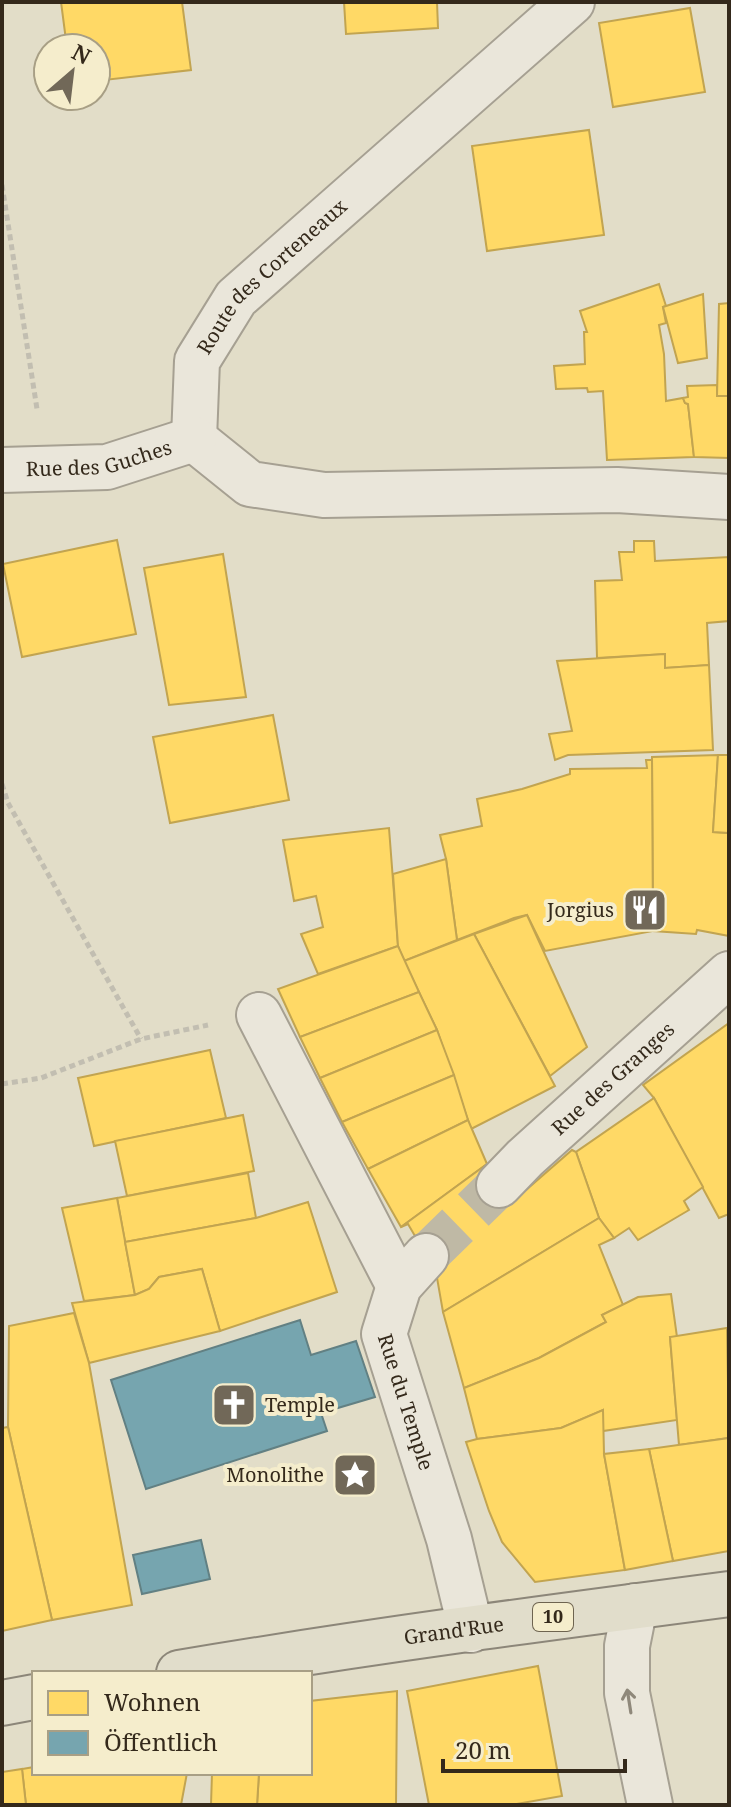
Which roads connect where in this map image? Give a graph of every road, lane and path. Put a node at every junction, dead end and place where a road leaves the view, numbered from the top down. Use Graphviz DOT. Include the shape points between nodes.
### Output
graph roads {
  1 [pos="572,2"];
  2 [pos="2,185"];
  3 [pos="37,409"];
  4 [pos="194,439"];
  5 [pos="2,470"];
  6 [pos="729,497"];
  7 [pos="2,784"];
  8 [pos="729,974"];
  9 [pos="259,1015"];
  10 [pos="141,1039"];
  11 [pos="2,1084"];
  12 [pos="499,1185"];
  13 [pos="729,1594"];
  14 [pos="635,1606"];
  15 [pos="471,1630"];
  16 [pos="191,1671"];
  17 [pos="32,1697"];
  18 [pos="2,1703"];
  19 [pos="650,1805"];
  1 -- 4 [label="street, Route des Corteneaux" via="236,298 197,361"];
  2 -- 3 [label="path"];
  4 -- 5 [label="street, Rue des Guches" via="107,467"];
  4 -- 6 [label="street" via="250,484 324,495 617,490"];
  7 -- 10 [label="path"];
  8 -- 12 [label="street, Rue des Granges"];
  9 -- 10 [label="path"];
  9 -- 15 [label="street, Rue du Temple" via="413,1271 384,1334 449,1539"];
  10 -- 11 [label="path" via="41,1078"];
  13 -- 14 [label="main road, Grand'Rue / 10"];
  14 -- 15 [label="main road, Grand'Rue / 10"];
  19 -- 14 [label="street, one-way" via="627,1693 627,1646"];
  15 -- 16 [label="main road, Grand'Rue / 10"];
  17 -- 18 [label="main road"];
}
